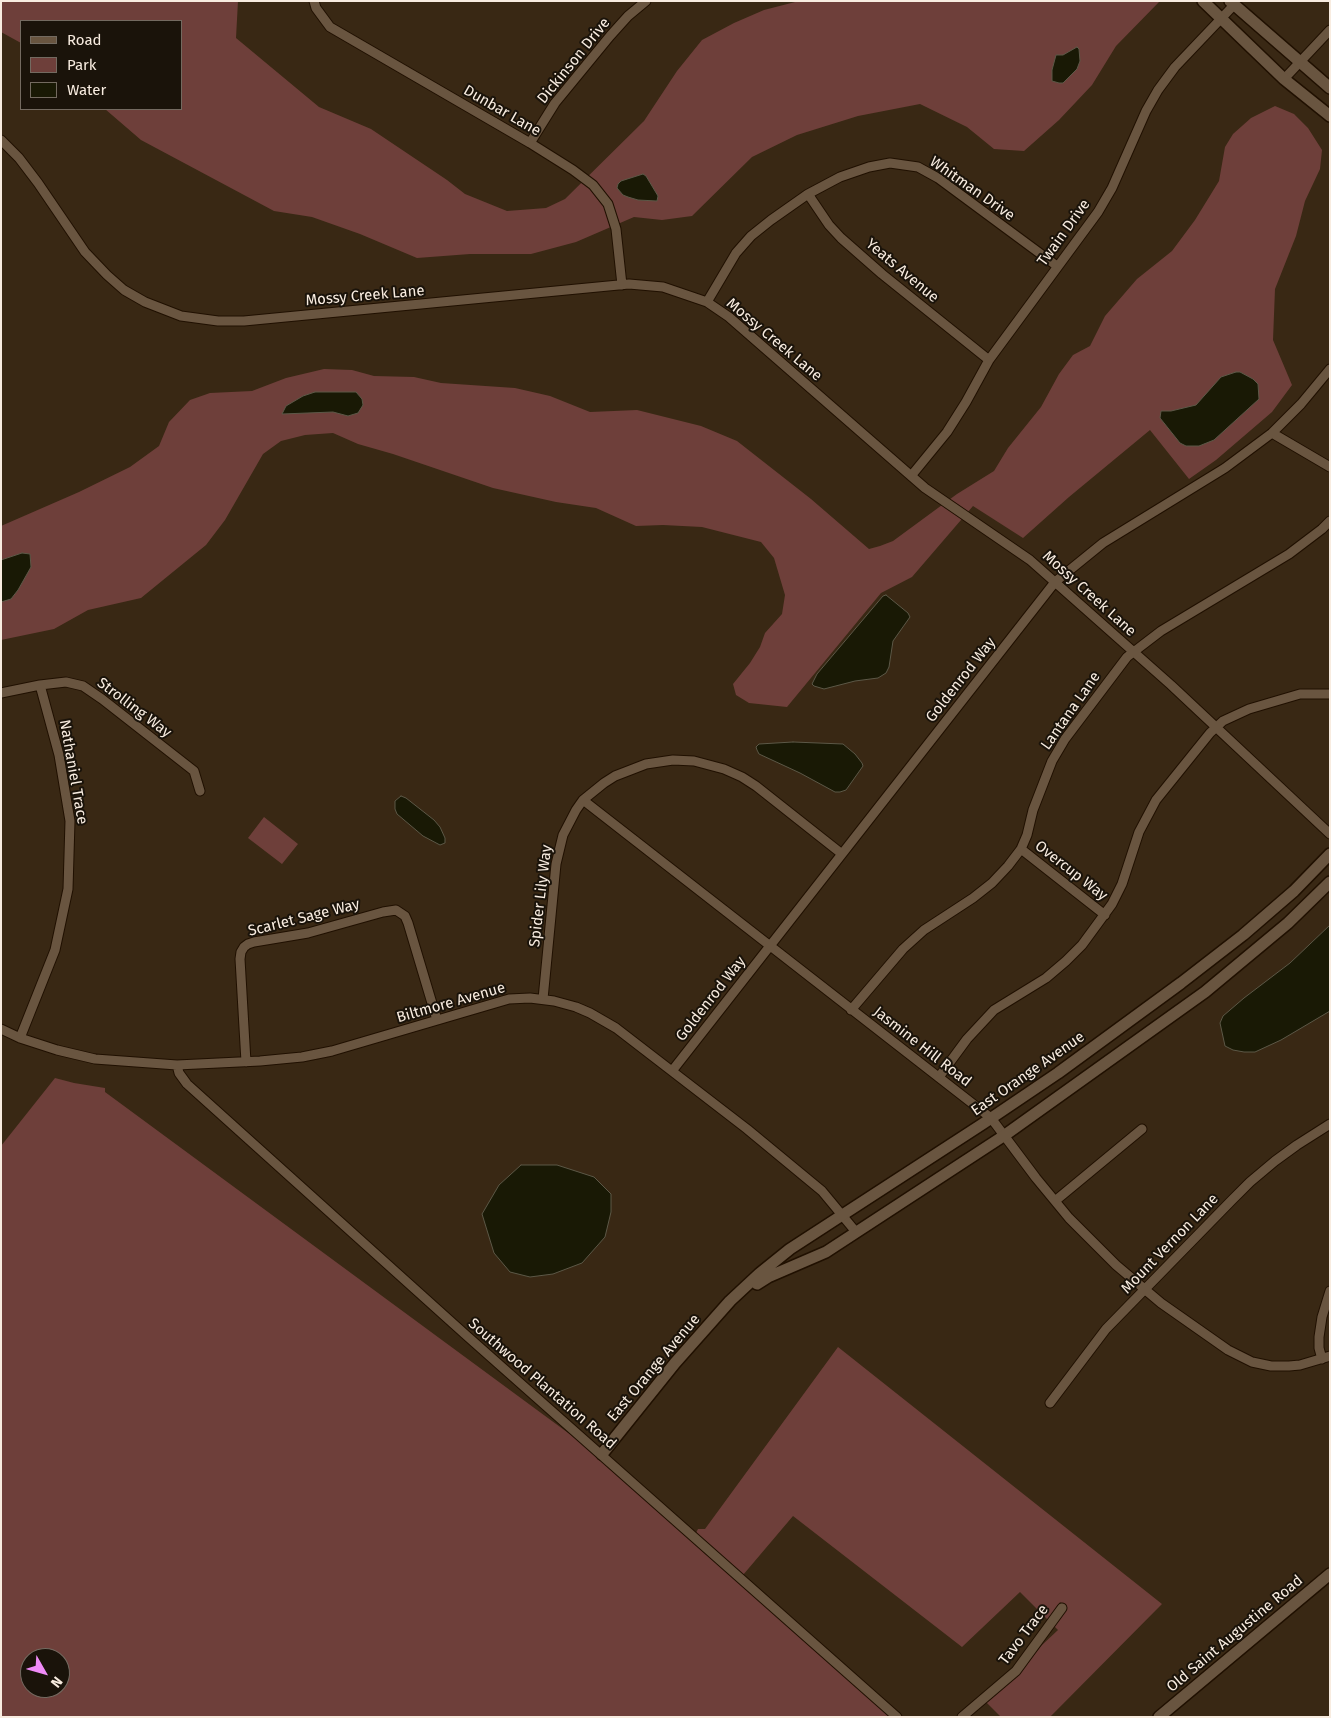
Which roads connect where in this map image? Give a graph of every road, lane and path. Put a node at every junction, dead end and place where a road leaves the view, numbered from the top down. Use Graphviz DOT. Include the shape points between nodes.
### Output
graph roads {
  1 [pos="314,1"];
  2 [pos="646,1"];
  3 [pos="1203,1"];
  4 [pos="1232,3"];
  5 [pos="1220,19"];
  6 [pos="1330,30"];
  7 [pos="1300,63"];
  8 [pos="1284,78"];
  9 [pos="1330,88"];
  10 [pos="1330,116"];
  11 [pos="1,140"];
  12 [pos="530,143"];
  13 [pos="808,194"];
  14 [pos="1057,266"];
  15 [pos="622,285"];
  16 [pos="707,302"];
  17 [pos="989,360"];
  18 [pos="1330,369"];
  19 [pos="1272,432"];
  20 [pos="1330,467"];
  21 [pos="911,476"];
  22 [pos="1330,521"];
  23 [pos="1055,582"];
  24 [pos="1133,652"];
  25 [pos="40,684"];
  26 [pos="1,693"];
  27 [pos="1330,694"];
  28 [pos="1216,728"];
  29 [pos="200,791"];
  30 [pos="583,800"];
  31 [pos="1330,834"];
  32 [pos="1021,849"];
  33 [pos="842,854"];
  34 [pos="1330,854"];
  35 [pos="1330,882"];
  36 [pos="1105,915"];
  37 [pos="770,946"];
  38 [pos="543,999"];
  39 [pos="851,1010"];
  40 [pos="437,1020"];
  41 [pos="1,1029"];
  42 [pos="20,1038"];
  43 [pos="246,1062"];
  44 [pos="178,1065"];
  45 [pos="672,1071"];
  46 [pos="939,1077"];
  47 [pos="991,1118"];
  48 [pos="1330,1124"];
  49 [pos="1142,1129"];
  50 [pos="1005,1135"];
  51 [pos="1055,1201"];
  52 [pos="843,1214"];
  53 [pos="856,1232"];
  54 [pos="1145,1289"];
  55 [pos="1330,1291"];
  56 [pos="730,1301"];
  57 [pos="1326,1358"];
  58 [pos="1050,1403"];
  59 [pos="602,1454"];
  60 [pos="1330,1574"];
  61 [pos="1062,1608"];
  62 [pos="897,1717"];
  63 [pos="962,1717"];
  64 [pos="1159,1717"];
  1 -- 12 [label="street, Dunbar Lane" via="330,27"];
  2 -- 12 [label="street, Dickinson Drive" via="628,16 555,103"];
  3 -- 5 [label="street"];
  4 -- 5 [label="street, Twain Drive"];
  4 -- 7 [label="street"];
  5 -- 8 [label="street"];
  5 -- 14 [label="street, Twain Drive" via="1158,90 1112,188"];
  6 -- 7 [label="street"];
  7 -- 8 [label="street"];
  7 -- 9 [label="street"];
  8 -- 10 [label="street"];
  11 -- 15 [label="street, Mossy Creek Lane" via="19,158 86,252 107,275 145,302 180,316 218,322 244,321"];
  12 -- 15 [label="street, Dunbar Lane" via="593,185 608,204 616,229"];
  13 -- 14 [label="street, Whitman Drive" via="840,177 869,167 890,163 918,167 938,178"];
  13 -- 16 [label="street, Whitman Drive" via="751,236"];
  13 -- 17 [label="street, Yeats Avenue" via="841,238"];
  14 -- 17 [label="street, Twain Drive"];
  15 -- 16 [label="street, Mossy Creek Lane" via="663,287"];
  16 -- 21 [label="street, Mossy Creek Lane" via="729,317"];
  17 -- 21 [label="street, Twain Drive" via="947,432"];
  18 -- 19 [label="street, Goldenrod Way"];
  19 -- 20 [label="street"];
  19 -- 23 [label="street, Goldenrod Way" via="1225,468 1103,543"];
  21 -- 23 [label="street, Mossy Creek Lane" via="1017,550"];
  22 -- 24 [label="street, Lantana Lane" via="1289,554 1161,631"];
  23 -- 24 [label="street, Mossy Creek Lane"];
  23 -- 33 [label="street, Goldenrod Way"];
  24 -- 28 [label="street, Mossy Creek Lane"];
  24 -- 32 [label="street, Lantana Lane" via="1065,739 1052,761"];
  25 -- 26 [label="street, Strolling Way"];
  25 -- 29 [label="street, Strolling Way" via="66,682 82,686 102,699 194,771"];
  25 -- 42 [label="street, Nathaniel Trace" via="59,755 70,821 68,889 55,950"];
  27 -- 28 [label="street" via="1300,694 1249,709 1223,721"];
  28 -- 31 [label="street, Mossy Creek Lane"];
  28 -- 36 [label="street" via="1147,815 1122,884"];
  30 -- 33 [label="street, Spider Lily Way" via="604,783 630,769 659,761 694,761 742,777"];
  30 -- 37 [label="street, Jasmine Hill Road"];
  30 -- 38 [label="street, Spider Lily Way" via="558,850"];
  32 -- 36 [label="street, Overcup Way"];
  32 -- 39 [label="street, Lantana Lane" via="992,883 903,948"];
  33 -- 37 [label="street, Goldenrod Way"];
  34 -- 47 [label="street, East Orange Avenue" via="1243,935"];
  35 -- 50 [label="street, East Orange Avenue" via="1288,924 1205,992"];
  36 -- 46 [label="street" via="1082,946 1066,961 994,1010 967,1038"];
  37 -- 39 [label="street, Jasmine Hill Road"];
  37 -- 45 [label="street, Goldenrod Way"];
  38 -- 40 [label="street, Biltmore Avenue" via="509,999"];
  38 -- 45 [label="street, Biltmore Avenue" via="576,1007 601,1018"];
  39 -- 46 [label="street, Jasmine Hill Road"];
  40 -- 43 [label="street, Biltmore Avenue" via="332,1050 286,1059"];
  40 -- 43 [label="street, Scarlet Sage Way" via="405,916 396,910 383,912 308,934 254,942 244,947 240,959"];
  41 -- 42 [label="street, Biltmore Avenue"];
  42 -- 44 [label="street, Biltmore Avenue" via="95,1059"];
  43 -- 44 [label="street, Biltmore Avenue"];
  44 -- 59 [label="street, Southwood Plantation Road" via="187,1084"];
  45 -- 52 [label="street, Biltmore Avenue" via="822,1191"];
  46 -- 47 [label="street, Jasmine Hill Road"];
  47 -- 50 [label="street, Jasmine Hill Road"];
  47 -- 52 [label="street, East Orange Avenue"];
  48 -- 54 [label="street, Mount Vernon Lane" via="1256,1177"];
  49 -- 51 [label="street"];
  50 -- 51 [label="street, Jasmine Hill Road"];
  50 -- 53 [label="street, East Orange Avenue"];
  51 -- 54 [label="street, Jasmine Hill Road" via="1088,1238"];
  52 -- 53 [label="street, Biltmore Avenue"];
  52 -- 56 [label="street, East Orange Avenue" via="790,1249"];
  53 -- 56 [label="street, East Orange Avenue" via="826,1252 768,1277"];
  54 -- 57 [label="street, Jasmine Hill Road" via="1212,1340 1252,1362 1290,1366"];
  54 -- 58 [label="street, Mount Vernon Lane" via="1106,1329"];
  55 -- 57 [label="street" via="1320,1330 1319,1348"];
  56 -- 59 [label="street, East Orange Avenue"];
  59 -- 62 [label="street, Southwood Plantation Road"];
  60 -- 64 [label="street, Old Saint Augustine Road"];
  61 -- 63 [label="street, Tavo Trace" via="1016,1671"];
}
